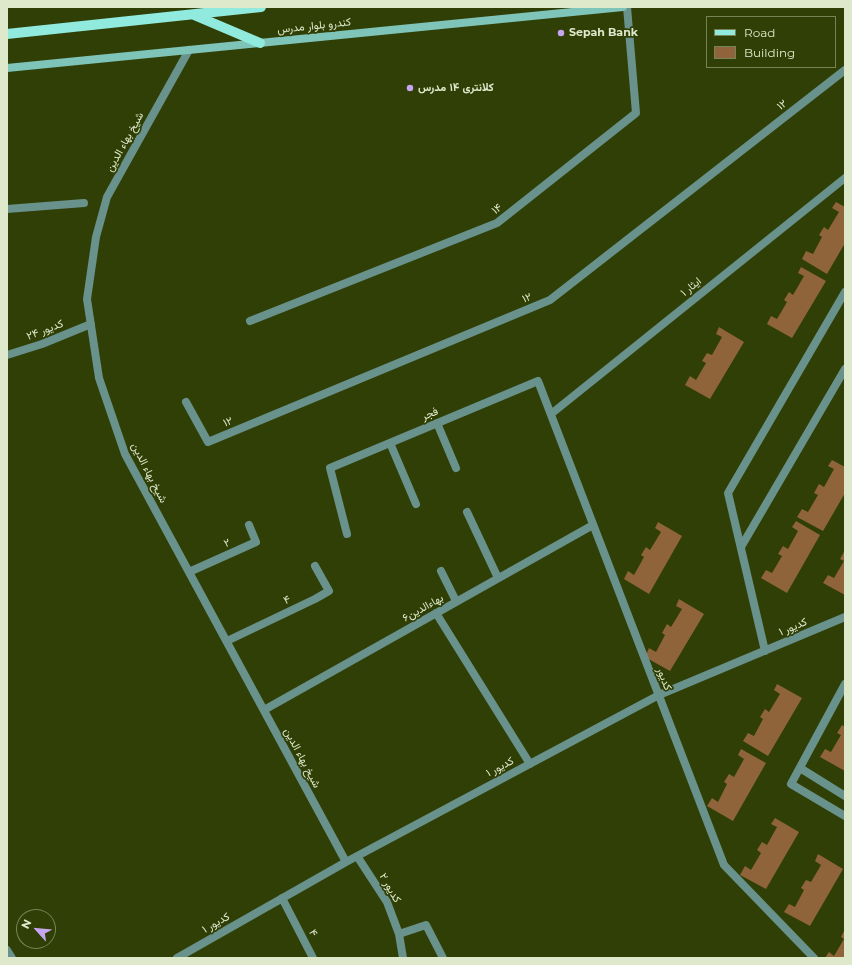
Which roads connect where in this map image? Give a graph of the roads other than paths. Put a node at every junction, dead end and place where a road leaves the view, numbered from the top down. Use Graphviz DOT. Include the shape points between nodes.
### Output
graph roads {
  1 [pos="261,7"];
  2 [pos="623,7"];
  3 [pos="627,7"];
  4 [pos="193,14"];
  5 [pos="7,34"];
  6 [pos="260,43"];
  7 [pos="189,50"];
  8 [pos="7,68"];
  9 [pos="845,70"];
  10 [pos="845,178"];
  11 [pos="84,203"];
  12 [pos="7,209"];
  13 [pos="845,292"];
  14 [pos="250,321"];
  15 [pos="91,324"];
  16 [pos="7,355"];
  17 [pos="845,369"];
  18 [pos="538,381"];
  19 [pos="186,402"];
  20 [pos="550,414"];
  21 [pos="437,423"];
  22 [pos="390,443"];
  23 [pos="456,468"];
  24 [pos="416,504"];
  25 [pos="467,512"];
  26 [pos="249,525"];
  27 [pos="593,525"];
  28 [pos="347,534"];
  29 [pos="741,547"];
  30 [pos="315,566"];
  31 [pos="442,571"];
  32 [pos="190,572"];
  33 [pos="498,578"];
  34 [pos="456,602"];
  35 [pos="436,613"];
  36 [pos="845,617"];
  37 [pos="227,641"];
  38 [pos="765,651"];
  39 [pos="845,684"];
  40 [pos="659,695"];
  41 [pos="264,710"];
  42 [pos="530,764"];
  43 [pos="800,768"];
  44 [pos="845,796"];
  45 [pos="845,816"];
  46 [pos="357,856"];
  47 [pos="346,862"];
  48 [pos="282,898"];
  49 [pos="399,934"];
  50 [pos="7,950"];
  51 [pos="12,958"];
  52 [pos="177,958"];
  53 [pos="313,958"];
  54 [pos="403,958"];
  55 [pos="443,958"];
  56 [pos="814,958"];
  1 -- 4 [label="main road"];
  2 -- 6 [label="main road, کندرو بلوار مدرس"];
  3 -- 14 [label="street, ۱۴" via="636,114 497,224"];
  4 -- 5 [label="main road"];
  4 -- 6 [label="main road"];
  6 -- 7 [label="main road, کندرو بلوار مدرس"];
  7 -- 8 [label="main road, کندرو بلوار مدرس"];
  7 -- 15 [label="street, شیخ بهاء الدین" via="107,197 96,237 87,299"];
  9 -- 19 [label="street, ۱۲" via="550,300 208,442"];
  10 -- 20 [label="street, ایثار ۱"];
  11 -- 12 [label="street"];
  13 -- 29 [label="street" via="728,493"];
  15 -- 16 [label="street, کدیور ۲۴"];
  15 -- 32 [label="street, شیخ بهاء الدین" via="99,378 125,454"];
  17 -- 29 [label="street"];
  18 -- 20 [label="street, کدیور"];
  18 -- 21 [label="street, فجر"];
  20 -- 27 [label="street, کدیور"];
  21 -- 22 [label="street, فجر"];
  21 -- 23 [label="street"];
  22 -- 24 [label="street"];
  22 -- 28 [label="street, فجر" via="330,468"];
  25 -- 33 [label="street"];
  26 -- 32 [label="street, ۲" via="256,542"];
  27 -- 33 [label="street, ۶بهاءالدين"];
  27 -- 40 [label="street, کدیور"];
  29 -- 38 [label="street"];
  30 -- 37 [label="street, ۴" via="329,591"];
  31 -- 34 [label="street"];
  32 -- 37 [label="street, شیخ بهاء الدین"];
  33 -- 34 [label="street, ۶بهاءالدين"];
  34 -- 35 [label="street, ۶بهاءالدين"];
  35 -- 41 [label="street, ۶بهاءالدين"];
  35 -- 42 [label="street"];
  36 -- 38 [label="street, کدیور ۱"];
  37 -- 41 [label="street, شیخ بهاء الدین"];
  38 -- 40 [label="street, کدیور ۱"];
  39 -- 43 [label="street"];
  40 -- 42 [label="street, کدیور ۱"];
  40 -- 56 [label="street, کدیور" via="724,865"];
  41 -- 47 [label="street, شیخ بهاء الدین"];
  42 -- 46 [label="street, کدیور ۱"];
  43 -- 44 [label="street"];
  43 -- 45 [label="street" via="791,784"];
  46 -- 47 [label="street, کدیور ۱"];
  46 -- 49 [label="street, ۲ کدیور" via="387,902"];
  47 -- 48 [label="street, کدیور ۱"];
  48 -- 52 [label="street, کدیور ۱"];
  48 -- 53 [label="street, ۴"];
  49 -- 54 [label="street, ۲ کدیور"];
  49 -- 55 [label="street" via="426,924"];
  50 -- 51 [label="street"];
}
